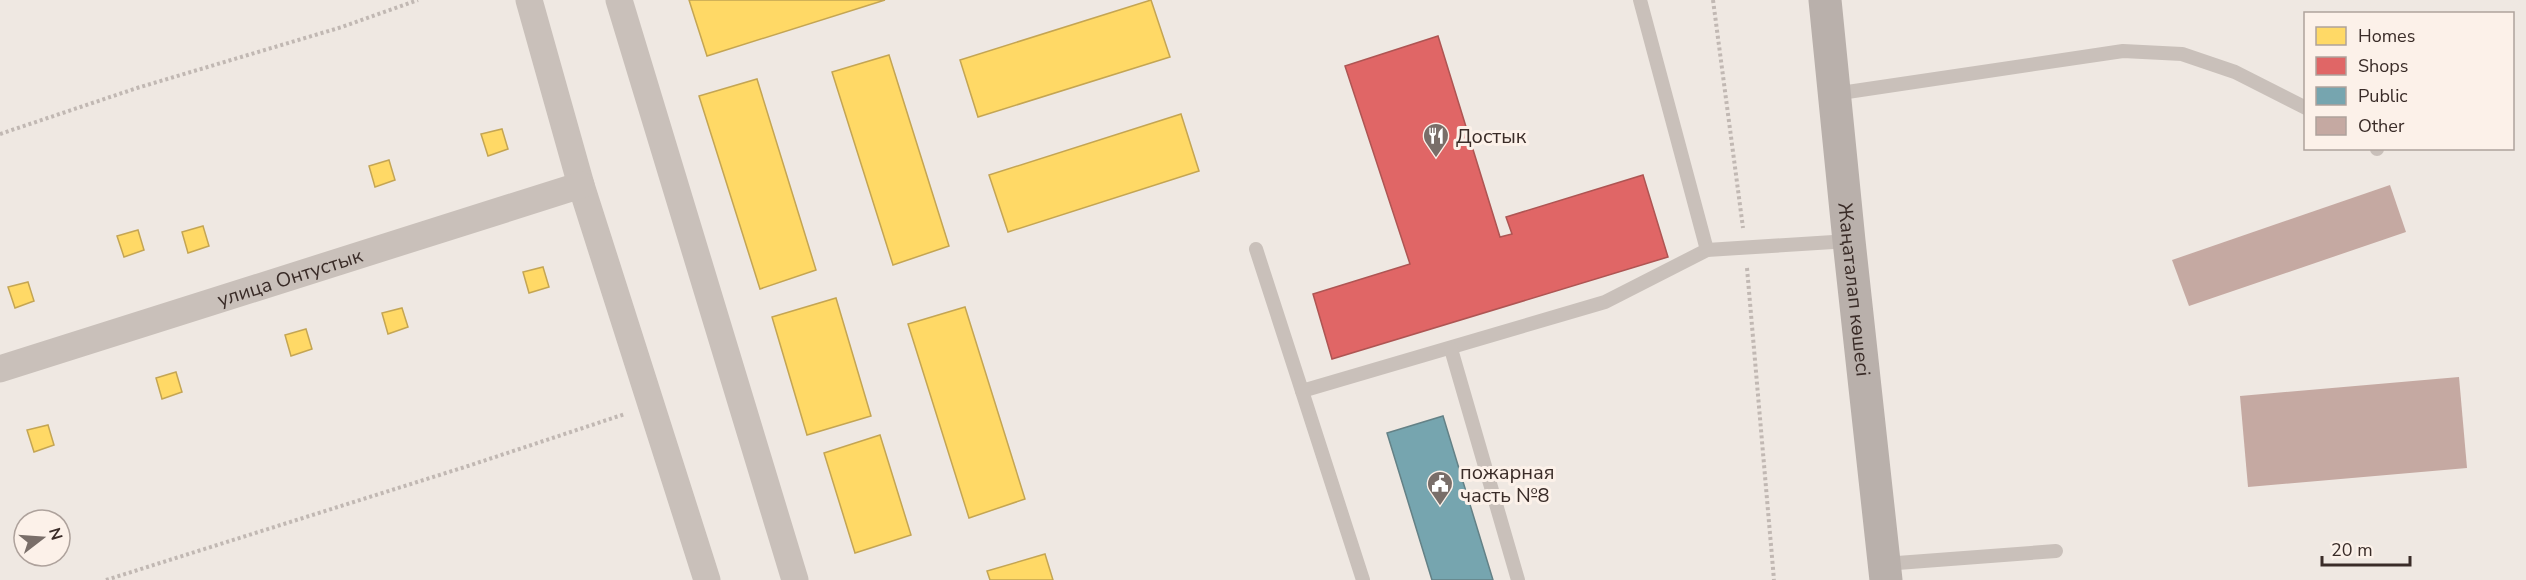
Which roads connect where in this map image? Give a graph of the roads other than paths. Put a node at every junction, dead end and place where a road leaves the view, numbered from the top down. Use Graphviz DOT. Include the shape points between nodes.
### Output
graph roads {
  1 [pos="529,0"];
  2 [pos="619,0"];
  3 [pos="1640,0"];
  4 [pos="1825,0"];
  5 [pos="1834,94"];
  6 [pos="2304,107"];
  7 [pos="581,185"];
  8 [pos="1849,241"];
  9 [pos="1256,249"];
  10 [pos="1707,250"];
  11 [pos="1451,349"];
  12 [pos="0,369"];
  13 [pos="1302,391"];
  14 [pos="2056,551"];
  15 [pos="1885,572"];
  16 [pos="707,580"];
  17 [pos="795,580"];
  18 [pos="1364,580"];
  19 [pos="1518,580"];
  1 -- 7 [label="street"];
  2 -- 17 [label="street"];
  3 -- 10 [label="lane"];
  4 -- 5 [label="main road, Жаңаталап көшесі"];
  5 -- 6 [label="lane" via="2123,51 2182,54 2235,72"];
  5 -- 8 [label="main road, Жаңаталап көшесі"];
  7 -- 12 [label="street, улица Онтустык"];
  7 -- 16 [label="street"];
  8 -- 10 [label="lane"];
  8 -- 15 [label="main road, Жаңаталап көшесі"];
  9 -- 13 [label="lane"];
  10 -- 11 [label="lane" via="1605,302"];
  11 -- 13 [label="lane"];
  11 -- 19 [label="lane"];
  13 -- 18 [label="lane"];
  14 -- 15 [label="lane"];
}
